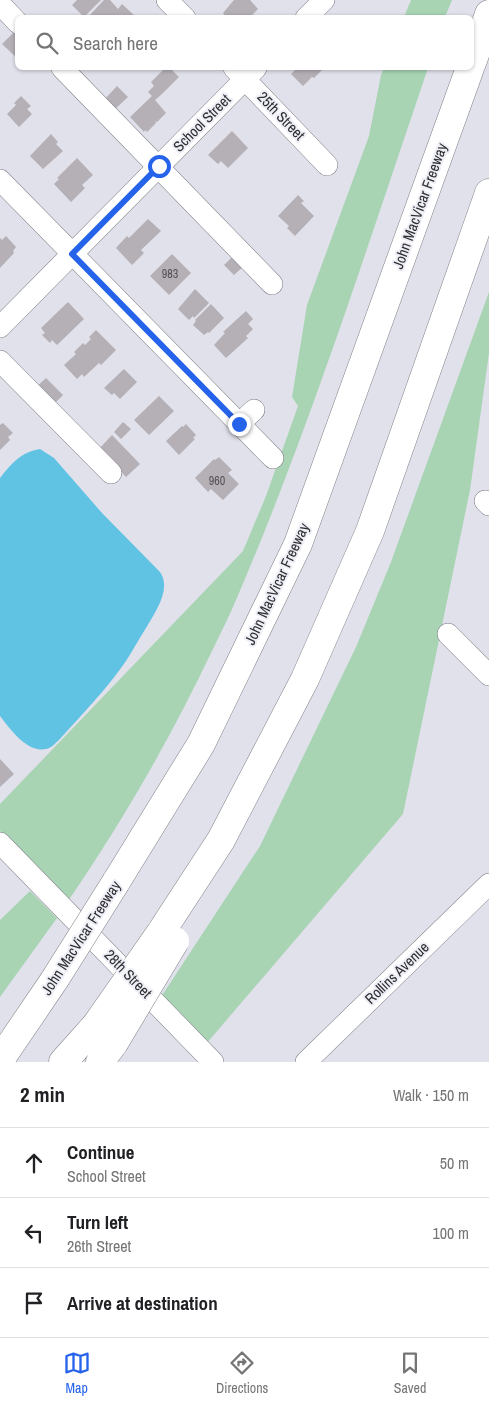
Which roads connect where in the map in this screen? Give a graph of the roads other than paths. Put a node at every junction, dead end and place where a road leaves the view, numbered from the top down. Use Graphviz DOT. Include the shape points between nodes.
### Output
graph roads {
  1 [pos="168,0"];
  2 [pos="324,0"];
  3 [pos="0,4"];
  4 [pos="489,14"];
  5 [pos="182,15"];
  6 [pos="309,15"];
  7 [pos="15,20"];
  8 [pos="474,57"];
  9 [pos="64,70"];
  10 [pos="469,70"];
  11 [pos="245,71"];
  12 [pos="327,165"];
  13 [pos="159,166"];
  14 [pos="0,180"];
  15 [pos="489,193"];
  16 [pos="72,254"];
  17 [pos="272,284"];
  18 [pos="0,327"];
  19 [pos="0,361"];
  20 [pos="254,410"];
  21 [pos="239,424"];
  22 [pos="273,458"];
  23 [pos="111,473"];
  24 [pos="448,634"];
  25 [pos="489,675"];
  26 [pos="0,843"];
  27 [pos="489,884"];
  28 [pos="54,979"];
  29 [pos="0,1033"];
  30 [pos="103,1043"];
  31 [pos="0,1060"];
  32 [pos="63,1062"];
  33 [pos="213,1062"];
  34 [pos="306,1062"];
  1 -- 5 [label="street"];
  2 -- 6 [label="street"];
  3 -- 7 [label="street"];
  4 -- 8 [label="highway"];
  9 -- 13 [label="street"];
  10 -- 28 [label="highway, John MacVicar Freeway, bridge" via="298,544 201,744"];
  11 -- 12 [label="street, 25th Street"];
  11 -- 13 [label="street, School Street"];
  13 -- 16 [label="street, School Street"];
  13 -- 17 [label="street"];
  14 -- 16 [label="street"];
  15 -- 30 [label="highway, bridge" via="370,532 305,679 169,935"];
  16 -- 18 [label="street, School Street"];
  16 -- 21 [label="street"];
  19 -- 23 [label="street"];
  20 -- 21 [label="street"];
  21 -- 22 [label="street"];
  24 -- 25 [label="street"];
  26 -- 33 [label="street, 28th Street"];
  27 -- 34 [label="street, Rollins Avenue"];
  28 -- 29 [label="highway"];
  28 -- 31 [label="highway, John MacVicar Freeway"];
  30 -- 32 [label="highway"];
}
